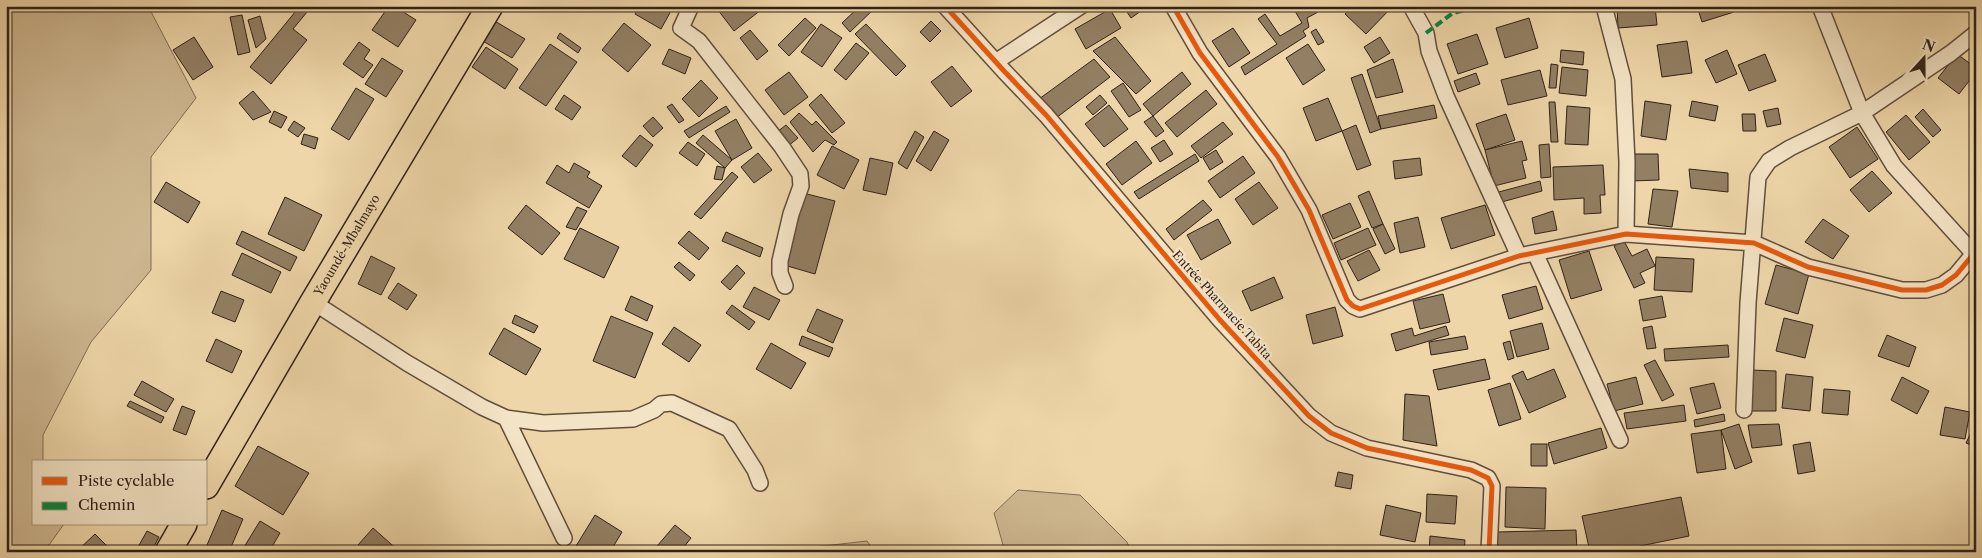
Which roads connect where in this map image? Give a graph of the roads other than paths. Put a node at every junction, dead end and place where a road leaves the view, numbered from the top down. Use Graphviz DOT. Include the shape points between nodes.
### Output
graph roads {
  1 [pos="490,6"];
  2 [pos="690,6"];
  3 [pos="945,6"];
  4 [pos="1081,6"];
  5 [pos="1173,6"];
  6 [pos="1411,6"];
  7 [pos="1604,6"];
  8 [pos="1820,6"];
  9 [pos="1976,33"];
  10 [pos="997,62"];
  11 [pos="1862,113"];
  12 [pos="1626,234"];
  13 [pos="1754,243"];
  14 [pos="1975,252"];
  15 [pos="1535,253"];
  16 [pos="1518,256"];
  17 [pos="786,286"];
  18 [pos="313,302"];
  19 [pos="1744,410"];
  20 [pos="506,418"];
  21 [pos="1620,440"];
  22 [pos="208,483"];
  23 [pos="760,483"];
  24 [pos="183,526"];
  25 [pos="564,538"];
  26 [pos="168,552"];
  27 [pos="1489,552"];
  1 -- 18 [label="highway, Yaoundé-Mbalmayo"];
  2 -- 17 [label="street" via="681,28 699,41 800,174 801,186 780,261 780,273"];
  3 -- 10 [label="street, Entrée Pharmacie Tabita"];
  4 -- 10 [label="street"];
  5 -- 16 [label="street" via="1200,54 1278,157 1309,210 1347,300 1353,306 1360,309"];
  6 -- 16 [label="street" via="1426,34 1429,52 1446,96"];
  7 -- 12 [label="street" via="1623,78"];
  8 -- 11 [label="street"];
  9 -- 11 [label="street"];
  10 -- 27 [label="street, Entrée Pharmacie Tabita" via="1220,320 1309,416 1331,432 1366,448 1471,470 1488,478 1492,486"];
  11 -- 13 [label="street" via="1769,161 1758,177"];
  11 -- 14 [label="street" via="1894,166"];
  12 -- 13 [label="street"];
  12 -- 15 [label="street"];
  13 -- 14 [label="street" via="1808,267 1902,290 1926,290 1942,285 1956,275"];
  13 -- 19 [label="street"];
  15 -- 16 [label="street"];
  15 -- 21 [label="street"];
  18 -- 20 [label="street" via="407,364"];
  18 -- 22 [label="highway, Yaoundé-Mbalmayo"];
  20 -- 23 [label="street" via="543,423 633,419 661,404 672,403 729,429"];
  20 -- 25 [label="street"];
  24 -- 26 [label="highway"];
}
